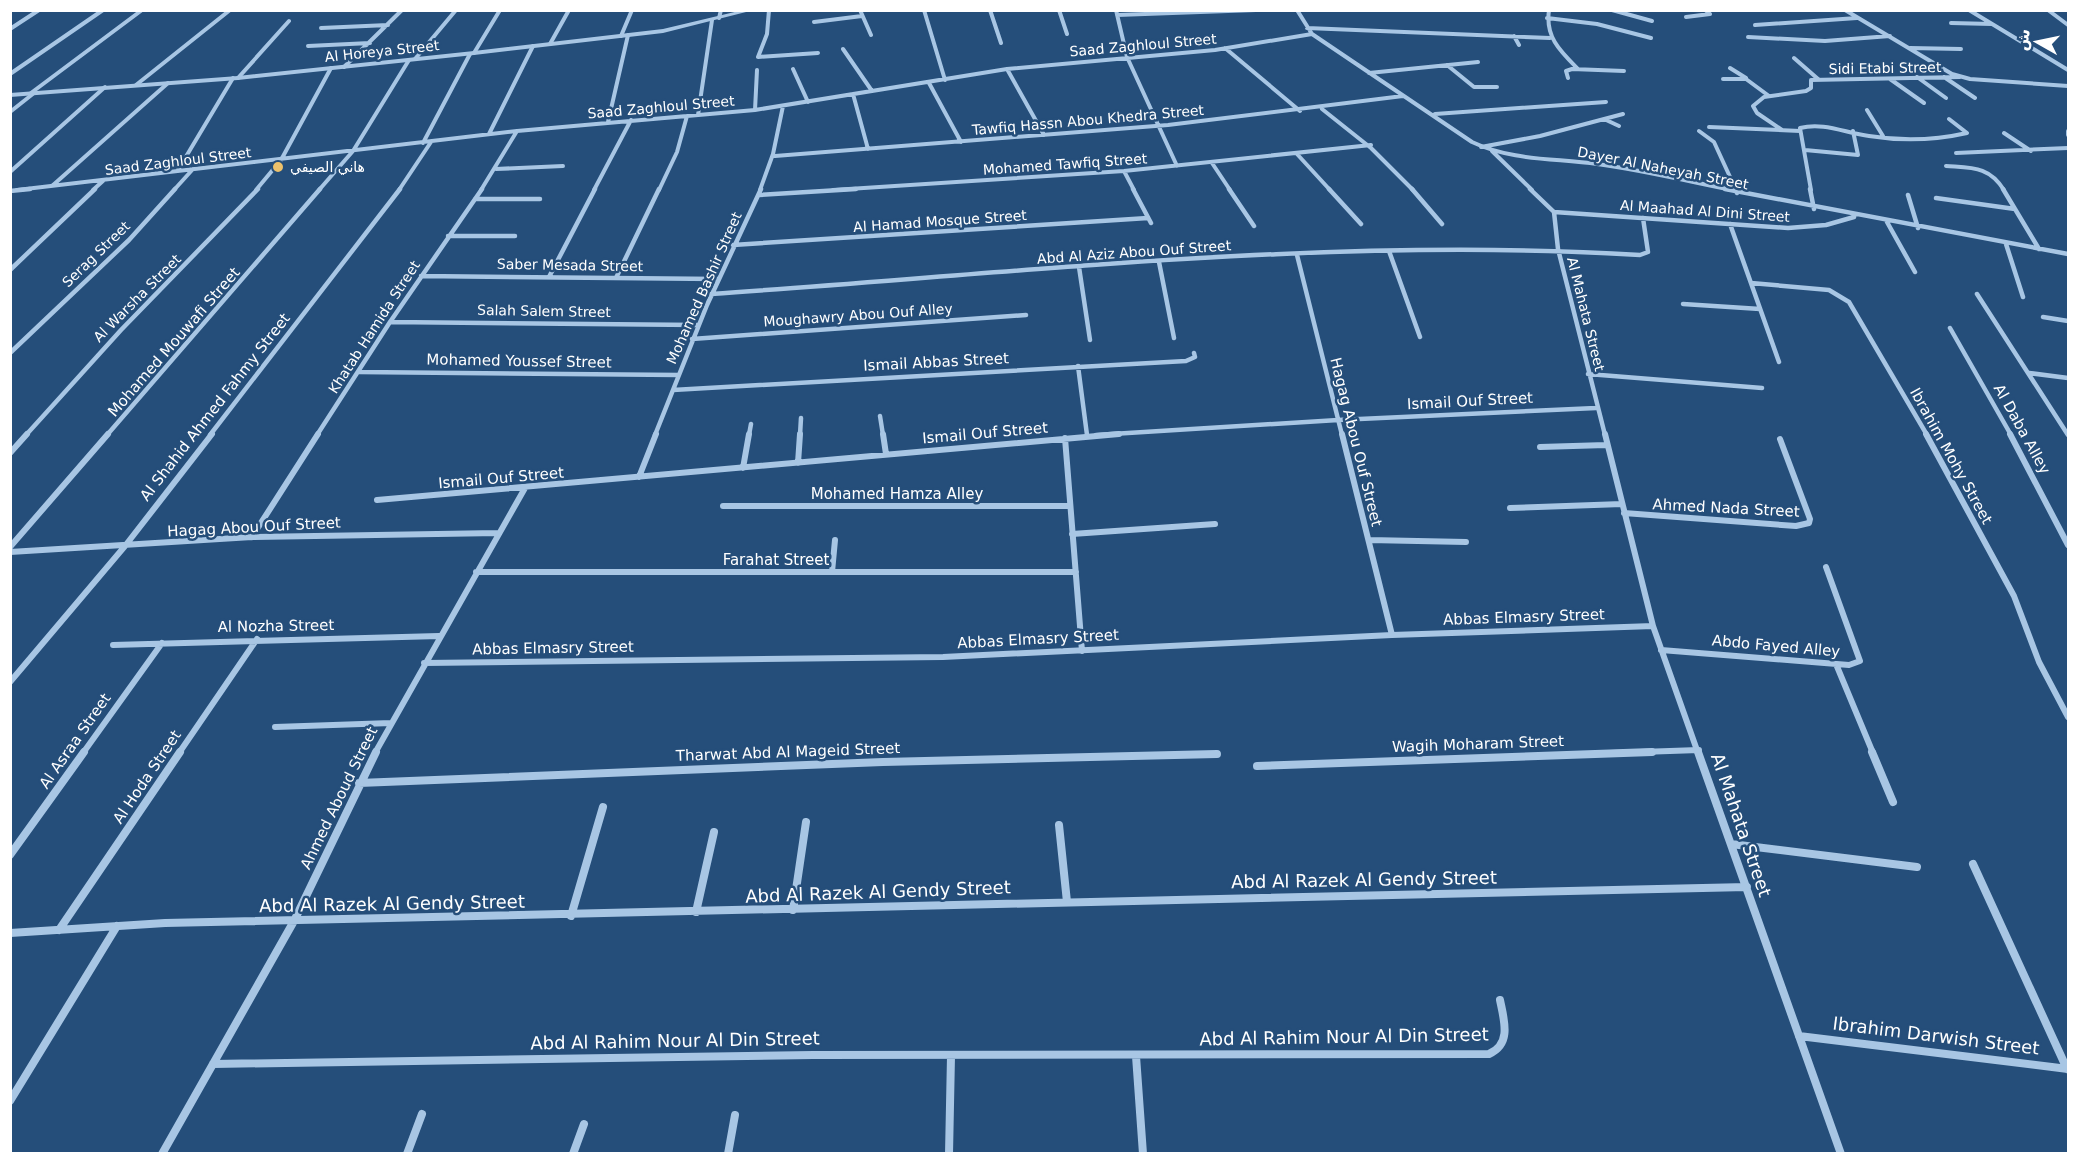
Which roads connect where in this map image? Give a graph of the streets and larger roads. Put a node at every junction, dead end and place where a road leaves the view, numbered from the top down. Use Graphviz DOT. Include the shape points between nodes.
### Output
graph roads {
  1 [pos="39,10"];
  2 [pos="103,10"];
  3 [pos="142,10"];
  4 [pos="230,10"];
  5 [pos="402,10"];
  6 [pos="456,10"];
  7 [pos="500,10"];
  8 [pos="569,10"];
  9 [pos="632,10"];
  10 [pos="721,10"];
  11 [pos="752,10"];
  12 [pos="769,10"];
  13 [pos="860,10"];
  14 [pos="924,10"];
  15 [pos="990,10"];
  16 [pos="1059,10"];
  17 [pos="1256,10"];
  18 [pos="1297,10"];
  19 [pos="1549,10"];
  20 [pos="1612,10"];
  21 [pos="1705,10"];
  22 [pos="1845,10"];
  23 [pos="1970,10"];
  24 [pos="2048,10"];
  25 [pos="1117,13"];
  26 [pos="862,16"];
  27 [pos="1686,17"];
  28 [pos="1547,18"];
  29 [pos="1858,18"];
  30 [pos="715,19"];
  31 [pos="289,21"];
  32 [pos="1652,21"];
  33 [pos="814,22"];
  34 [pos="1951,23"];
  35 [pos="1992,24"];
  36 [pos="388,25"];
  37 [pos="1755,25"];
  38 [pos="2068,25"];
  39 [pos="321,28"];
  40 [pos="1307,28"];
  41 [pos="10,29"];
  42 [pos="1066,34"];
  43 [pos="1312,34"];
  44 [pos="870,35"];
  45 [pos="625,36"];
  46 [pos="1514,36"];
  47 [pos="1890,36"];
  48 [pos="1748,37"];
  49 [pos="1550,38"];
  50 [pos="1651,38"];
  51 [pos="370,42"];
  52 [pos="1001,43"];
  53 [pos="550,44"];
  54 [pos="1519,45"];
  55 [pos="308,46"];
  56 [pos="533,46"];
  57 [pos="1225,48"];
  58 [pos="1910,48"];
  59 [pos="843,49"];
  60 [pos="1961,49"];
  61 [pos="472,53"];
  62 [pos="818,53"];
  63 [pos="1127,57"];
  64 [pos="1794,58"];
  65 [pos="412,60"];
  66 [pos="1478,62"];
  67 [pos="1447,65"];
  68 [pos="344,67"];
  69 [pos="331,68"];
  70 [pos="1730,68"];
  71 [pos="757,69"];
  72 [pos="793,69"];
  73 [pos="1007,69"];
  74 [pos="1578,69"];
  75 [pos="2068,70"];
  76 [pos="1624,71"];
  77 [pos="1369,73"];
  78 [pos="10,74"];
  79 [pos="1916,77"];
  80 [pos="1943,77"];
  81 [pos="1960,77"];
  82 [pos="236,78"];
  83 [pos="1568,78"];
  84 [pos="1722,79"];
  85 [pos="1746,79"];
  86 [pos="1818,79"];
  87 [pos="1889,79"];
  88 [pos="945,80"];
  89 [pos="929,82"];
  90 [pos="168,83"];
  91 [pos="136,85"];
  92 [pos="2068,86"];
  93 [pos="105,87"];
  94 [pos="1497,87"];
  95 [pos="872,92"];
  96 [pos="33,93"];
  97 [pos="853,94"];
  98 [pos="10,95"];
  99 [pos="1402,96"];
  100 [pos="1769,96"];
  101 [pos="1946,98"];
  102 [pos="1974,98"];
  103 [pos="808,102"];
  104 [pos="1606,102"];
  105 [pos="1924,103"];
  106 [pos="783,106"];
  107 [pos="1322,108"];
  108 [pos="755,110"];
  109 [pos="1867,110"];
  110 [pos="1300,111"];
  111 [pos="10,112"];
  112 [pos="1434,114"];
  113 [pos="1623,114"];
  114 [pos="687,116"];
  115 [pos="698,116"];
  116 [pos="1604,119"];
  117 [pos="1948,119"];
  118 [pos="631,120"];
  119 [pos="608,122"];
  120 [pos="1160,125"];
  121 [pos="1618,126"];
  122 [pos="1709,127"];
  123 [pos="1800,129"];
  124 [pos="1782,130"];
  125 [pos="517,131"];
  126 [pos="1699,131"];
  127 [pos="1853,131"];
  128 [pos="2004,133"];
  129 [pos="489,134"];
  130 [pos="1044,135"];
  131 [pos="1883,136"];
  132 [pos="423,142"];
  133 [pos="431,142"];
  134 [pos="961,142"];
  135 [pos="1371,145"];
  136 [pos="1481,147"];
  137 [pos="2068,148"];
  138 [pos="868,149"];
  139 [pos="1806,150"];
  140 [pos="353,151"];
  141 [pos="1492,151"];
  142 [pos="2031,151"];
  143 [pos="1956,153"];
  144 [pos="1297,154"];
  145 [pos="775,156"];
  146 [pos="281,160"];
  147 [pos="1212,163"];
  148 [pos="563,166"];
  149 [pos="1177,166"];
  150 [pos="1946,166"];
  151 [pos="193,169"];
  152 [pos="496,169"];
  153 [pos="178,170"];
  154 [pos="1124,171"];
  155 [pos="10,172"];
  156 [pos="104,180"];
  157 [pos="52,186"];
  158 [pos="10,191"];
  159 [pos="1737,193"];
  160 [pos="759,195"];
  161 [pos="1908,195"];
  162 [pos="1936,198"];
  163 [pos="475,199"];
  164 [pos="540,199"];
  165 [pos="1814,209"];
  166 [pos="2015,209"];
  167 [pos="1554,212"];
  168 [pos="1854,216"];
  169 [pos="1643,218"];
  170 [pos="1887,222"];
  171 [pos="1361,224"];
  172 [pos="1442,224"];
  173 [pos="1730,224"];
  174 [pos="1254,226"];
  175 [pos="1918,228"];
  176 [pos="448,236"];
  177 [pos="515,236"];
  178 [pos="2006,244"];
  179 [pos="734,245"];
  180 [pos="1558,249"];
  181 [pos="2039,249"];
  182 [pos="1389,251"];
  183 [pos="2068,254"];
  184 [pos="1297,255"];
  185 [pos="1159,262"];
  186 [pos="1079,267"];
  187 [pos="10,270"];
  188 [pos="1915,272"];
  189 [pos="422,276"];
  190 [pos="549,277"];
  191 [pos="616,278"];
  192 [pos="718,279"];
  193 [pos="1751,283"];
  194 [pos="711,294"];
  195 [pos="1977,294"];
  196 [pos="2023,297"];
  197 [pos="1683,304"];
  198 [pos="1760,309"];
  199 [pos="1026,315"];
  200 [pos="2043,317"];
  201 [pos="2068,321"];
  202 [pos="390,322"];
  203 [pos="698,325"];
  204 [pos="1950,328"];
  205 [pos="1420,337"];
  206 [pos="1174,338"];
  207 [pos="692,339"];
  208 [pos="1090,340"];
  209 [pos="10,353"];
  210 [pos="1194,353"];
  211 [pos="1779,362"];
  212 [pos="1078,366"];
  213 [pos="358,372"];
  214 [pos="2029,373"];
  215 [pos="679,375"];
  216 [pos="1588,375"];
  217 [pos="2068,378"];
  218 [pos="1762,388"];
  219 [pos="673,390"];
  220 [pos="1596,408"];
  221 [pos="880,416"];
  222 [pos="801,418"];
  223 [pos="1338,420"];
  224 [pos="751,424"];
  225 [pos="1087,435"];
  226 [pos="2068,435"];
  227 [pos="1065,438"];
  228 [pos="1780,439"];
  229 [pos="1606,446"];
  230 [pos="1540,447"];
  231 [pos="10,453"];
  232 [pos="886,454"];
  233 [pos="798,463"];
  234 [pos="742,468"];
  235 [pos="639,477"];
  236 [pos="525,488"];
  237 [pos="377,500"];
  238 [pos="1622,504"];
  239 [pos="723,506"];
  240 [pos="1070,506"];
  241 [pos="1510,508"];
  242 [pos="1624,513"];
  243 [pos="1215,524"];
  244 [pos="498,533"];
  245 [pos="1072,534"];
  246 [pos="252,537"];
  247 [pos="835,540"];
  248 [pos="1369,540"];
  249 [pos="1466,542"];
  250 [pos="2068,545"];
  251 [pos="125,546"];
  252 [pos="10,547"];
  253 [pos="10,552"];
  254 [pos="1826,567"];
  255 [pos="476,572"];
  256 [pos="832,572"];
  257 [pos="1076,572"];
  258 [pos="1653,626"];
  259 [pos="1392,635"];
  260 [pos="439,636"];
  261 [pos="257,639"];
  262 [pos="162,643"];
  263 [pos="113,645"];
  264 [pos="1661,650"];
  265 [pos="1082,651"];
  266 [pos="424,663"];
  267 [pos="1836,664"];
  268 [pos="10,682"];
  269 [pos="2060,701"];
  270 [pos="2068,702"];
  271 [pos="2068,717"];
  272 [pos="391,723"];
  273 [pos="275,727"];
  274 [pos="1699,750"];
  275 [pos="1217,754"];
  276 [pos="1257,766"];
  277 [pos="359,783"];
  278 [pos="1893,802"];
  279 [pos="603,807"];
  280 [pos="806,822"];
  281 [pos="1059,825"];
  282 [pos="714,832"];
  283 [pos="1731,844"];
  284 [pos="10,855"];
  285 [pos="1973,864"];
  286 [pos="1917,867"];
  287 [pos="1747,887"];
  288 [pos="1066,902"];
  289 [pos="794,910"];
  290 [pos="696,912"];
  291 [pos="571,916"];
  292 [pos="294,921"];
  293 [pos="117,926"];
  294 [pos="59,930"];
  295 [pos="10,933"];
  296 [pos="1500,1000"];
  297 [pos="1799,1036"];
  298 [pos="951,1056"];
  299 [pos="1136,1056"];
  300 [pos="213,1064"];
  301 [pos="2068,1070"];
  302 [pos="10,1101"];
  303 [pos="422,1114"];
  304 [pos="735,1115"];
  305 [pos="584,1124"];
  306 [pos="162,1154"];
  307 [pos="407,1154"];
  308 [pos="573,1154"];
  309 [pos="728,1154"];
  310 [pos="949,1154"];
  311 [pos="1143,1154"];
  312 [pos="1841,1154"];
  1 -- 41 [label="street"];
  2 -- 78 [label="street"];
  3 -- 96 [label="street"];
  4 -- 91 [label="street"];
  5 -- 36 [label="street"];
  6 -- 65 [label="street, Mohamed Mouwafi Street"];
  7 -- 61 [label="street"];
  8 -- 53 [label="street"];
  9 -- 45 [label="street"];
  10 -- 30 [label="street"];
  11 -- 30 [label="street, Al Horeya Street"];
  12 -- 62 [label="street" via="767,34 758,57"];
  13 -- 26 [label="street"];
  14 -- 88 [label="street"];
  15 -- 52 [label="street"];
  16 -- 42 [label="street"];
  17 -- 25 [label="street"];
  18 -- 40 [label="street, Dayer Al Naheyah Street"];
  19 -- 28 [label="street"];
  20 -- 32 [label="street"];
  21 -- 27 [label="street" via="1710,14"];
  22 -- 29 [label="street"];
  23 -- 35 [label="street"];
  24 -- 38 [label="street"];
  25 -- 63 [label="street"];
  26 -- 33 [label="street"];
  26 -- 44 [label="street"];
  28 -- 49 [label="street"];
  28 -- 50 [label="street" via="1597,24"];
  29 -- 37 [label="street"];
  29 -- 47 [label="street"];
  30 -- 45 [label="street, Al Horeya Street"];
  30 -- 115 [label="street"];
  31 -- 82 [label="street"];
  34 -- 35 [label="street"];
  35 -- 75 [label="street"];
  36 -- 39 [label="street"];
  36 -- 51 [label="street"];
  40 -- 43 [label="street, Dayer Al Naheyah Street"];
  40 -- 46 [label="street"];
  43 -- 57 [label="street, Saad Zaghloul Street"];
  43 -- 77 [label="street, Dayer Al Naheyah Street"];
  45 -- 53 [label="street, Al Horeya Street"];
  45 -- 119 [label="street"];
  46 -- 49 [label="street"];
  46 -- 54 [label="street"];
  47 -- 48 [label="street" via="1829,41"];
  47 -- 58 [label="street"];
  49 -- 74 [label="street"];
  51 -- 55 [label="street"];
  51 -- 68 [label="street"];
  53 -- 56 [label="street, Al Horeya Street"];
  56 -- 61 [label="street, Al Horeya Street"];
  56 -- 129 [label="street"];
  57 -- 63 [label="street, Saad Zaghloul Street"];
  57 -- 110 [label="street"];
  58 -- 60 [label="street"];
  58 -- 81 [label="street"];
  59 -- 95 [label="street"];
  61 -- 65 [label="street, Al Horeya Street"];
  61 -- 132 [label="street"];
  63 -- 73 [label="street, Saad Zaghloul Street"];
  63 -- 120 [label="street"];
  64 -- 86 [label="street"];
  65 -- 68 [label="street, Al Horeya Street"];
  65 -- 140 [label="street, Mohamed Mouwafi Street"];
  66 -- 67 [label="street"];
  67 -- 77 [label="street"];
  67 -- 94 [label="street" via="1474,87"];
  68 -- 69 [label="street, Al Horeya Street"];
  69 -- 82 [label="street, Al Horeya Street"];
  69 -- 146 [label="street, Al Warsha Street"];
  70 -- 85 [label="street"];
  71 -- 108 [label="street"];
  72 -- 103 [label="street"];
  73 -- 88 [label="street, Saad Zaghloul Street"];
  73 -- 130 [label="street"];
  74 -- 76 [label="street"];
  74 -- 83 [label="street" via="1566,71"];
  77 -- 99 [label="street, Dayer Al Naheyah Street"];
  79 -- 80 [label="street, Sidi Etabi Street"];
  79 -- 87 [label="street, Sidi Etabi Street"];
  79 -- 101 [label="street"];
  80 -- 81 [label="street, Sidi Etabi Street"];
  80 -- 102 [label="street"];
  81 -- 92 [label="street, Sidi Etabi Street"];
  82 -- 90 [label="street, Al Horeya Street"];
  82 -- 153 [label="street"];
  84 -- 85 [label="street"];
  85 -- 100 [label="street"];
  86 -- 87 [label="street, Sidi Etabi Street"];
  86 -- 100 [label="street, Sidi Etabi Street" via="1811,80 1806,91"];
  87 -- 105 [label="street"];
  88 -- 89 [label="street, Saad Zaghloul Street"];
  89 -- 95 [label="street, Saad Zaghloul Street"];
  89 -- 134 [label="street"];
  90 -- 91 [label="street, Al Horeya Street"];
  90 -- 157 [label="street"];
  91 -- 93 [label="street, Al Horeya Street"];
  93 -- 96 [label="street, Al Horeya Street"];
  93 -- 155 [label="street"];
  95 -- 97 [label="street, Saad Zaghloul Street"];
  96 -- 98 [label="street, Al Horeya Street"];
  96 -- 111 [label="street"];
  97 -- 103 [label="street, Saad Zaghloul Street"];
  97 -- 138 [label="street"];
  99 -- 107 [label="street, Tawfiq Hassn Abou Khedra Street"];
  99 -- 112 [label="street, Dayer Al Naheyah Street"];
  100 -- 124 [label="street" via="1753,106"];
  103 -- 106 [label="street, Saad Zaghloul Street"];
  104 -- 112 [label="street"];
  106 -- 108 [label="street, Saad Zaghloul Street"];
  106 -- 145 [label="street, Mohamed Bashir Street"];
  107 -- 110 [label="street, Tawfiq Hassn Abou Khedra Street"];
  107 -- 135 [label="street"];
  108 -- 115 [label="street, Saad Zaghloul Street"];
  109 -- 131 [label="street"];
  110 -- 120 [label="street, Tawfiq Hassn Abou Khedra Street"];
  112 -- 136 [label="street, Dayer Al Naheyah Street"];
  113 -- 116 [label="street"];
  114 -- 115 [label="street, Saad Zaghloul Street"];
  114 -- 118 [label="street, Saad Zaghloul Street"];
  114 -- 191 [label="street" via="677,152"];
  116 -- 121 [label="street"];
  116 -- 136 [label="street"];
  117 -- 131 [label="street" via="1967,133"];
  118 -- 119 [label="street, Saad Zaghloul Street"];
  118 -- 190 [label="street"];
  119 -- 125 [label="street, Saad Zaghloul Street"];
  120 -- 130 [label="street, Tawfiq Hassn Abou Khedra Street"];
  120 -- 149 [label="street"];
  122 -- 124 [label="street"];
  123 -- 124 [label="street"];
  123 -- 127 [label="street" via="1809,126"];
  123 -- 139 [label="street"];
  125 -- 129 [label="street, Saad Zaghloul Street"];
  125 -- 152 [label="street, Khatab Hamida Street"];
  126 -- 159 [label="street" via="1714,142"];
  127 -- 131 [label="street"];
  127 -- 139 [label="street" via="1858,155"];
  128 -- 142 [label="street"];
  129 -- 133 [label="street, Saad Zaghloul Street"];
  130 -- 134 [label="street, Tawfiq Hassn Abou Khedra Street"];
  132 -- 133 [label="street, Saad Zaghloul Street"];
  132 -- 140 [label="street, Saad Zaghloul Street"];
  133 -- 251 [label="street, Al Shahid Ahmed Fahmy Street" via="396,195"];
  134 -- 138 [label="street, Tawfiq Hassn Abou Khedra Street"];
  135 -- 144 [label="street, Mohamed Tawfiq Street"];
  135 -- 172 [label="street"];
  136 -- 141 [label="street, Dayer Al Naheyah Street"];
  137 -- 142 [label="street"];
  138 -- 145 [label="street, Tawfiq Hassn Abou Khedra Street"];
  139 -- 165 [label="street"];
  140 -- 146 [label="street, Saad Zaghloul Street"];
  140 -- 252 [label="street, Mohamed Mouwafi Street"];
  141 -- 159 [label="street, Dayer Al Naheyah Street" via="1599,164"];
  141 -- 167 [label="street"];
  142 -- 143 [label="street"];
  144 -- 147 [label="street, Mohamed Tawfiq Street"];
  144 -- 171 [label="street"];
  145 -- 160 [label="street, Mohamed Bashir Street"];
  146 -- 151 [label="street, Saad Zaghloul Street"];
  146 -- 231 [label="street, Al Warsha Street" via="245,204 121,330"];
  147 -- 149 [label="street, Mohamed Tawfiq Street"];
  147 -- 174 [label="street"];
  148 -- 152 [label="street"];
  149 -- 154 [label="street, Mohamed Tawfiq Street"];
  150 -- 166 [label="street" via="1990,173"];
  151 -- 153 [label="street, Saad Zaghloul Street"];
  151 -- 209 [label="street, Serag Street" via="129,240"];
  152 -- 163 [label="street, Khatab Hamida Street"];
  153 -- 156 [label="street, Saad Zaghloul Street"];
  154 -- 160 [label="street, Mohamed Tawfiq Street"];
  154 -- 179 [label="street, Al Hamad Mosque Street" via="1150,220"];
  156 -- 157 [label="street, Saad Zaghloul Street"];
  156 -- 187 [label="street"];
  157 -- 158 [label="street, Saad Zaghloul Street"];
  159 -- 165 [label="street, Dayer Al Naheyah Street"];
  160 -- 179 [label="street, Mohamed Bashir Street"];
  161 -- 175 [label="street"];
  162 -- 166 [label="street"];
  163 -- 164 [label="street"];
  163 -- 176 [label="street, Khatab Hamida Street"];
  165 -- 168 [label="street, Dayer Al Naheyah Street"];
  166 -- 181 [label="street"];
  167 -- 169 [label="street, Al Maahad Al Dini Street"];
  167 -- 180 [label="street, Al Mahata Street"];
  168 -- 170 [label="street, Dayer Al Naheyah Street"];
  168 -- 173 [label="street, Al Maahad Al Dini Street" via="1807,228"];
  169 -- 173 [label="street, Al Maahad Al Dini Street"];
  169 -- 180 [label="street, Abd Al Aziz Abou Ouf Street" via="1648,252 1644,255"];
  170 -- 175 [label="street, Dayer Al Naheyah Street"];
  170 -- 188 [label="street"];
  173 -- 193 [label="street"];
  175 -- 178 [label="street, Dayer Al Naheyah Street"];
  176 -- 177 [label="street"];
  176 -- 189 [label="street, Khatab Hamida Street"];
  178 -- 181 [label="street, Dayer Al Naheyah Street"];
  178 -- 196 [label="street"];
  179 -- 192 [label="street, Mohamed Bashir Street"];
  180 -- 182 [label="street, Abd Al Aziz Abou Ouf Street"];
  180 -- 216 [label="street, Al Mahata Street"];
  181 -- 183 [label="street, Dayer Al Naheyah Street"];
  182 -- 184 [label="street, Abd Al Aziz Abou Ouf Street"];
  182 -- 205 [label="street"];
  184 -- 185 [label="street, Abd Al Aziz Abou Ouf Street"];
  184 -- 223 [label="street, Hagag Abou Ouf Street"];
  185 -- 186 [label="street, Abd Al Aziz Abou Ouf Street"];
  185 -- 206 [label="street"];
  186 -- 194 [label="street, Abd Al Aziz Abou Ouf Street"];
  186 -- 208 [label="street"];
  189 -- 190 [label="street, Saber Mesada Street"];
  189 -- 202 [label="street, Khatab Hamida Street"];
  190 -- 191 [label="street, Saber Mesada Street"];
  191 -- 192 [label="street, Saber Mesada Street"];
  192 -- 194 [label="street, Mohamed Bashir Street"];
  193 -- 198 [label="street"];
  193 -- 269 [label="street, Ibrahim Mohy Street" via="1829,290 1849,302 1906,396 2014,596 2039,662"];
  194 -- 203 [label="street, Mohamed Bashir Street"];
  195 -- 214 [label="street"];
  197 -- 198 [label="street"];
  198 -- 211 [label="street"];
  199 -- 207 [label="street, Moughawry Abou Ouf Alley"];
  200 -- 201 [label="street"];
  202 -- 203 [label="street, Salah Salem Street"];
  202 -- 213 [label="street, Khatab Hamida Street"];
  203 -- 207 [label="street, Mohamed Bashir Street"];
  204 -- 250 [label="street, Al Daba Alley"];
  207 -- 215 [label="street, Mohamed Bashir Street"];
  210 -- 212 [label="street, Ismail Abbas Street" via="1186,361"];
  212 -- 219 [label="street, Ismail Abbas Street"];
  212 -- 225 [label="street"];
  213 -- 215 [label="street, Mohamed Youssef Street"];
  213 -- 246 [label="street, Khatab Hamida Street"];
  214 -- 217 [label="street"];
  214 -- 226 [label="street"];
  215 -- 219 [label="street, Mohamed Bashir Street"];
  216 -- 218 [label="street"];
  216 -- 220 [label="street, Al Mahata Street"];
  219 -- 235 [label="street, Mohamed Bashir Street"];
  220 -- 223 [label="street, Ismail Ouf Street"];
  220 -- 229 [label="street, Al Mahata Street"];
  221 -- 232 [label="street"];
  222 -- 233 [label="street"];
  223 -- 225 [label="street, Ismail Ouf Street"];
  223 -- 248 [label="street, Hagag Abou Ouf Street"];
  224 -- 234 [label="street"];
  225 -- 227 [label="street, Ismail Ouf Street"];
  227 -- 232 [label="street, Ismail Ouf Street"];
  227 -- 240 [label="street"];
  228 -- 242 [label="street, Ahmed Nada Street" via="1809,524"];
  229 -- 230 [label="street"];
  229 -- 238 [label="street, Al Mahata Street"];
  232 -- 233 [label="street, Ismail Ouf Street"];
  233 -- 234 [label="street, Ismail Ouf Street"];
  234 -- 235 [label="street, Ismail Ouf Street"];
  235 -- 236 [label="street, Ismail Ouf Street"];
  236 -- 237 [label="street, Ismail Ouf Street"];
  236 -- 244 [label="street, Ahmed Aboud Street"];
  238 -- 241 [label="street"];
  238 -- 242 [label="street, Al Mahata Street"];
  239 -- 240 [label="street, Mohamed Hamza Alley"];
  240 -- 245 [label="street"];
  242 -- 258 [label="street, Al Mahata Street"];
  243 -- 245 [label="street"];
  244 -- 246 [label="street, Hagag Abou Ouf Street"];
  244 -- 255 [label="street, Ahmed Aboud Street"];
  245 -- 257 [label="street"];
  246 -- 251 [label="street, Hagag Abou Ouf Street"];
  247 -- 256 [label="street"];
  248 -- 249 [label="street"];
  248 -- 259 [label="street, Hagag Abou Ouf Street"];
  251 -- 253 [label="street, Hagag Abou Ouf Street"];
  251 -- 268 [label="street, Al Shahid Ahmed Fahmy Street"];
  254 -- 267 [label="street, Abdo Fayed Alley" via="1860,660 1854,665"];
  255 -- 256 [label="street, Farahat Street"];
  255 -- 260 [label="street, Ahmed Aboud Street"];
  256 -- 257 [label="street, Farahat Street"];
  257 -- 265 [label="street"];
  258 -- 259 [label="street, Abbas Elmasry Street"];
  258 -- 264 [label="street, Al Mahata Street"];
  259 -- 265 [label="street, Abbas Elmasry Street"];
  260 -- 261 [label="street, Al Nozha Street"];
  260 -- 266 [label="street, Ahmed Aboud Street"];
  261 -- 262 [label="street, Al Nozha Street"];
  261 -- 294 [label="street, Al Hoda Street"];
  262 -- 263 [label="street, Al Nozha Street"];
  262 -- 284 [label="street, Al Asraa Street"];
  264 -- 267 [label="street, Abdo Fayed Alley"];
  264 -- 274 [label="street, Al Mahata Street"];
  265 -- 266 [label="street, Abbas Elmasry Street" via="943,657"];
  266 -- 272 [label="street, Ahmed Aboud Street"];
  267 -- 278 [label="street"];
  269 -- 270 [label="street"];
  269 -- 271 [label="street, Ibrahim Mohy Street"];
  272 -- 273 [label="street"];
  272 -- 277 [label="street, Ahmed Aboud Street"];
  274 -- 276 [label="street, Wagih Moharam Street"];
  274 -- 283 [label="street, Al Mahata Street"];
  275 -- 277 [label="street, Tharwat Abd Al Mageid Street" via="883,762"];
  277 -- 292 [label="street, Ahmed Aboud Street"];
  279 -- 291 [label="street"];
  280 -- 289 [label="street"];
  281 -- 288 [label="street"];
  282 -- 290 [label="street"];
  283 -- 286 [label="street"];
  283 -- 287 [label="street, Al Mahata Street"];
  285 -- 301 [label="street"];
  287 -- 288 [label="street, Abd Al Razek Al Gendy Street"];
  287 -- 297 [label="street, Al Mahata Street"];
  288 -- 289 [label="street, Abd Al Razek Al Gendy Street"];
  289 -- 290 [label="street, Abd Al Razek Al Gendy Street"];
  290 -- 291 [label="street, Abd Al Razek Al Gendy Street"];
  291 -- 292 [label="street, Abd Al Razek Al Gendy Street"];
  292 -- 293 [label="street, Abd Al Razek Al Gendy Street"];
  292 -- 300 [label="street, Ahmed Aboud Street"];
  293 -- 294 [label="street, Abd Al Razek Al Gendy Street"];
  293 -- 302 [label="street"];
  294 -- 295 [label="street, Abd Al Razek Al Gendy Street"];
  296 -- 299 [label="street, Abd Al Rahim Nour Al Din Street" via="1506,1036 1498,1051 1489,1054"];
  297 -- 301 [label="street, Ibrahim Darwish Street"];
  297 -- 312 [label="street, Al Mahata Street"];
  298 -- 299 [label="street, Abd Al Rahim Nour Al Din Street"];
  298 -- 300 [label="street, Abd Al Rahim Nour Al Din Street"];
  298 -- 310 [label="street"];
  299 -- 311 [label="street"];
  300 -- 306 [label="street, Ahmed Aboud Street"];
  303 -- 307 [label="street"];
  304 -- 309 [label="street"];
  305 -- 308 [label="street"];
}
